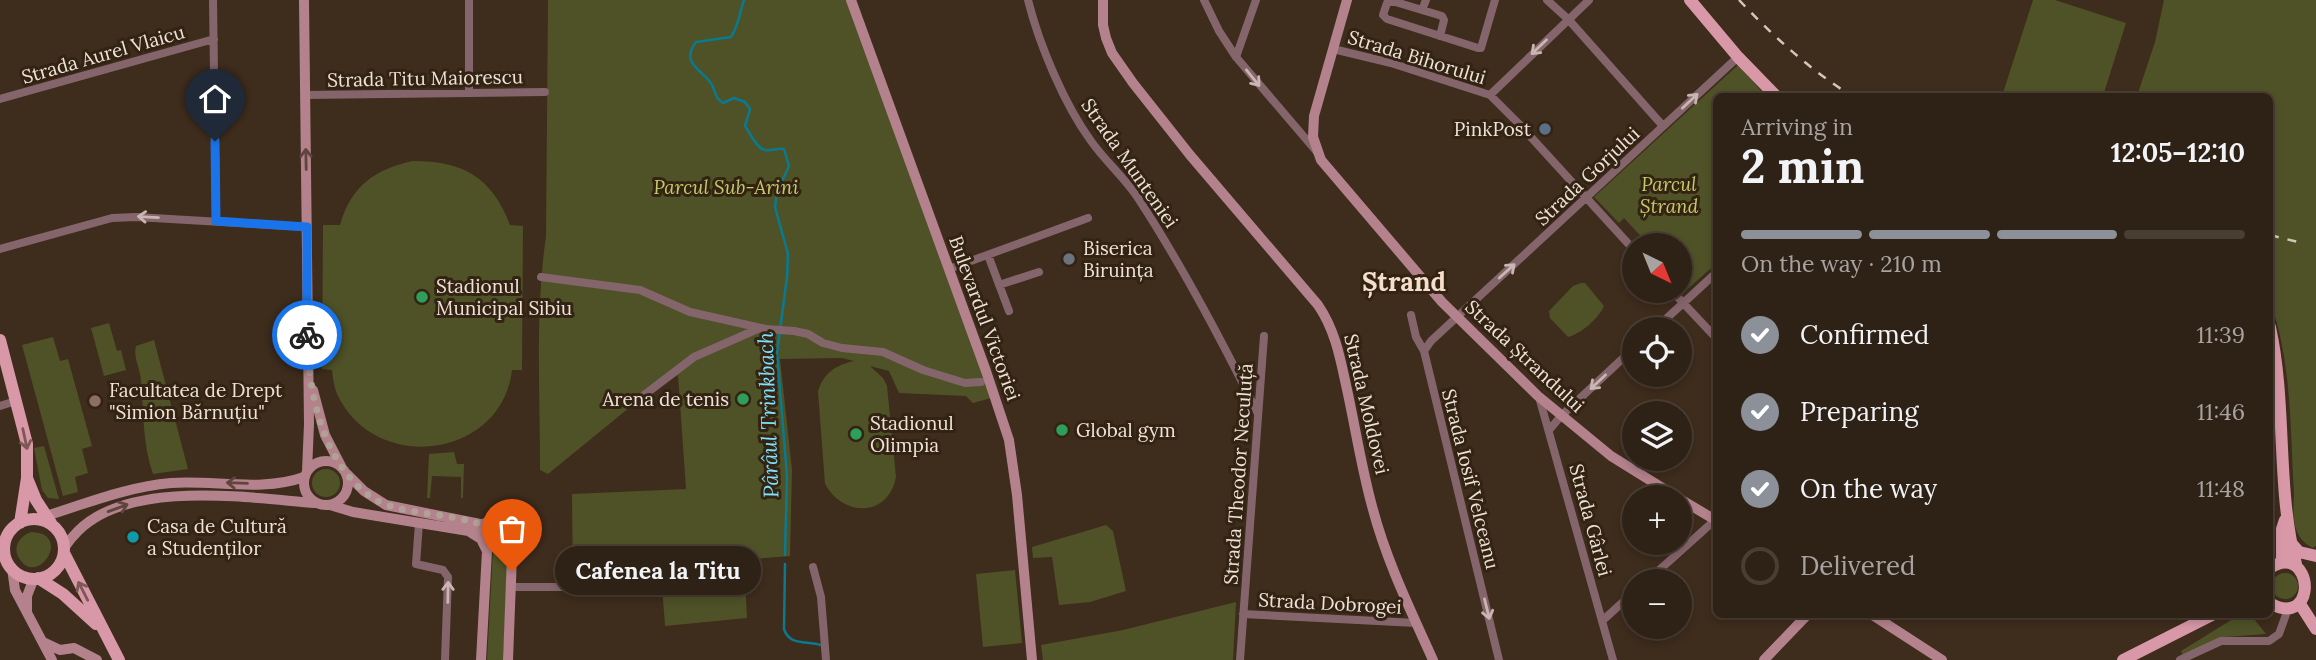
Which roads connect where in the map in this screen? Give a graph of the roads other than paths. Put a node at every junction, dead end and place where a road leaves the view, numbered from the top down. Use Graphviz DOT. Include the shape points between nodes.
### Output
graph roads {
  1 [pos="214,0"];
  2 [pos="304,0"];
  3 [pos="469,0"];
  4 [pos="851,0"];
  5 [pos="1028,0"];
  6 [pos="1103,0"];
  7 [pos="1204,0"];
  8 [pos="1256,0"];
  9 [pos="1347,0"];
  10 [pos="1426,0"];
  11 [pos="1495,0"];
  12 [pos="1547,0"];
  13 [pos="1589,0"];
  14 [pos="1690,0"];
  15 [pos="1422,10"];
  16 [pos="1568,19"];
  17 [pos="1440,36"];
  18 [pos="214,39"];
  19 [pos="1333,49"];
  20 [pos="1237,57"];
  21 [pos="1738,57"];
  22 [pos="468,92"];
  23 [pos="545,92"];
  24 [pos="1773,93"];
  25 [pos="305,95"];
  26 [pos="1490,95"];
  27 [pos="0,99"];
  28 [pos="1663,126"];
  29 [pos="1317,152"];
  30 [pos="1586,197"];
  31 [pos="1088,218"];
  32 [pos="216,221"];
  33 [pos="307,227"];
  34 [pos="1622,237"];
  35 [pos="0,250"];
  36 [pos="988,255"];
  37 [pos="949,269"];
  38 [pos="1039,272"];
  39 [pos="1713,276"];
  40 [pos="541,277"];
  41 [pos="999,285"];
  42 [pos="1692,295"];
  43 [pos="1683,303"];
  44 [pos="1009,310"];
  45 [pos="1411,315"];
  46 [pos="1456,317"];
  47 [pos="1668,317"];
  48 [pos="763,329"];
  49 [pos="1713,335"];
  50 [pos="1264,336"];
  51 [pos="0,340"];
  52 [pos="2273,344"];
  53 [pos="1424,351"];
  54 [pos="1622,359"];
  55 [pos="307,364"];
  56 [pos="981,383"];
  57 [pos="1538,396"];
  58 [pos="16,401"];
  59 [pos="635,402"];
  60 [pos="0,406"];
  61 [pos="1257,412"];
  62 [pos="1562,416"];
  63 [pos="1550,429"];
  64 [pos="344,470"];
  65 [pos="305,474"];
  66 [pos="27,478"];
  67 [pos="1658,485"];
  68 [pos="315,503"];
  69 [pos="330,505"];
  70 [pos="1692,506"];
  71 [pos="2286,516"];
  72 [pos="1713,519"];
  73 [pos="45,520"];
  74 [pos="419,523"];
  75 [pos="1713,524"];
  76 [pos="510,525"];
  77 [pos="17,526"];
  78 [pos="467,526"];
  79 [pos="0,533"];
  80 [pos="2291,543"];
  81 [pos="64,550"];
  82 [pos="2316,556"];
  83 [pos="2276,565"];
  84 [pos="2297,565"];
  85 [pos="7,566"];
  86 [pos="813,567"];
  87 [pos="1661,569"];
  88 [pos="36,578"];
  89 [pos="2312,578"];
  90 [pos="512,587"];
  91 [pos="638,587"];
  92 [pos="1622,603"];
  93 [pos="2283,606"];
  94 [pos="27,614"];
  95 [pos="1243,614"];
  96 [pos="1804,618"];
  97 [pos="1877,618"];
  98 [pos="2207,618"];
  99 [pos="1602,621"];
  100 [pos="1416,623"];
  101 [pos="102,629"];
  102 [pos="2316,629"];
  103 [pos="43,642"];
  104 [pos="60,650"];
  105 [pos="52,660"];
  106 [pos="97,660"];
  107 [pos="119,660"];
  108 [pos="445,660"];
  109 [pos="481,660"];
  110 [pos="508,660"];
  111 [pos="826,660"];
  112 [pos="1032,660"];
  113 [pos="1240,660"];
  114 [pos="1433,660"];
  115 [pos="1499,660"];
  116 [pos="1613,660"];
  117 [pos="1764,660"];
  118 [pos="1942,660"];
  119 [pos="2123,660"];
  120 [pos="2180,660"];
  1 -- 18 [label="street"];
  2 -- 25 [label="street"];
  3 -- 22 [label="street"];
  4 -- 37 [label="street, Bulevardul Victoriei"];
  5 -- 61 [label="street, Strada Munteniei" via="1079,123 1136,195 1170,249"];
  6 -- 100 [label="street, Strada Moldovei" via="1103,25 1112,53 1163,122 1326,316 1338,349 1382,542"];
  7 -- 20 [label="street, Strada Ștrandului"];
  8 -- 20 [label="street"];
  9 -- 19 [label="street"];
  10 -- 15 [label="street"];
  11 -- 17 [label="street" via="1481,48"];
  12 -- 16 [label="street"];
  13 -- 16 [label="street"];
  14 -- 21 [label="main road"];
  15 -- 17 [label="street" via="1444,18"];
  15 -- 17 [label="street" via="1389,2 1383,15"];
  16 -- 26 [label="street, one-way"];
  16 -- 28 [label="street"];
  18 -- 27 [label="street, Strada Aurel Vlaicu"];
  18 -- 32 [label="street"];
  19 -- 26 [label="street, Strada Bihorului"];
  19 -- 29 [label="street, Strada Ștrandului" via="1314,116 1312,137"];
  20 -- 29 [label="street, Strada Ștrandului, one-way"];
  21 -- 24 [label="main road"];
  28 -- 21 [label="street, Strada Gorjului, one-way"];
  22 -- 23 [label="street, Strada Titu Maiorescu"];
  22 -- 25 [label="street, Strada Titu Maiorescu"];
  33 -- 25 [label="street, one-way"];
  26 -- 30 [label="street, Strada Bihorului"];
  28 -- 30 [label="street, Strada Gorjului"];
  29 -- 46 [label="street, Strada Ștrandului"];
  30 -- 34 [label="street, Strada Bihorului"];
  46 -- 30 [label="street, Strada Gorjului, one-way"];
  31 -- 36 [label="street"];
  32 -- 33 [label="street"];
  32 -- 35 [label="street, one-way" via="112,218"];
  33 -- 55 [label="street"];
  36 -- 37 [label="street"];
  36 -- 41 [label="street"];
  37 -- 112 [label="street, Bulevardul Victoriei" via="1011,451"];
  38 -- 41 [label="street"];
  39 -- 42 [label="street"];
  40 -- 48 [label="street" via="640,290 690,312"];
  41 -- 44 [label="street"];
  43 -- 47 [label="street"];
  43 -- 49 [label="street"];
  45 -- 53 [label="street, Strada Iosif Velceanu"];
  46 -- 53 [label="street"];
  46 -- 57 [label="street, Strada Ștrandului"];
  48 -- 56 [label="street" via="808,334 842,348 883,352 923,370"];
  48 -- 59 [label="street" via="694,358"];
  50 -- 61 [label="street, Strada Theodor Neculuță"];
  51 -- 58 [label="main road"];
  52 -- 71 [label="main road"];
  53 -- 115 [label="street, Strada Iosif Velceanu, one-way"];
  54 -- 62 [label="street, one-way"];
  55 -- 64 [label="street" via="322,426"];
  55 -- 65 [label="street" via="309,447"];
  57 -- 62 [label="street, Strada Ștrandului"];
  57 -- 63 [label="street, Strada Gârlei"];
  58 -- 60 [label="street"];
  58 -- 66 [label="main road, one-way" via="27,444"];
  61 -- 95 [label="street, Strada Theodor Neculuță"];
  62 -- 63 [label="street"];
  62 -- 67 [label="street, Strada Ștrandului" via="1618,461"];
  63 -- 99 [label="street, Strada Gârlei"];
  64 -- 65 [label="street" via="331,461 320,461"];
  64 -- 69 [label="street" via="346,494"];
  64 -- 78 [label="street" via="386,505"];
  65 -- 68 [label="street" via="305,492"];
  65 -- 73 [label="street, one-way" via="272,485 155,485"];
  66 -- 73 [label="main road"];
  66 -- 77 [label="main road"];
  68 -- 69 [label="street"];
  81 -- 68 [label="street, one-way" via="78,530 94,519 155,499 200,495"];
  69 -- 74 [label="street"];
  70 -- 72 [label="street, Strada Ștrandului"];
  71 -- 80 [label="main road"];
  71 -- 83 [label="main road"];
  73 -- 77 [label="main road"];
  73 -- 81 [label="main road" via="62,537"];
  74 -- 78 [label="street"];
  108 -- 74 [label="street, one-way" via="448,577 443,570 416,564"];
  75 -- 87 [label="street"];
  76 -- 78 [label="street"];
  77 -- 79 [label="main road"];
  77 -- 85 [label="main road" via="5,544"];
  78 -- 90 [label="street" via="502,536 509,545"];
  78 -- 109 [label="street" via="486,551"];
  80 -- 82 [label="main road" via="2299,552"];
  80 -- 84 [label="main road"];
  81 -- 88 [label="main road" via="53,572"];
  101 -- 81 [label="main road, one-way"];
  82 -- 84 [label="main road"];
  83 -- 84 [label="main road"];
  84 -- 89 [label="main road"];
  85 -- 88 [label="main road" via="19,575"];
  85 -- 94 [label="street"];
  86 -- 111 [label="street" via="821,597"];
  88 -- 94 [label="street" via="27,596"];
  88 -- 101 [label="main road" via="63,594"];
  89 -- 93 [label="main road" via="2307,594"];
  90 -- 91 [label="street"];
  90 -- 110 [label="street"];
  92 -- 99 [label="street"];
  93 -- 102 [label="main road"];
  93 -- 120 [label="street" via="2279,634 2269,641 2221,641"];
  94 -- 103 [label="street"];
  95 -- 100 [label="street, Strada Dobrogei"];
  95 -- 113 [label="street, Strada Theodor Neculuță"];
  96 -- 117 [label="street"];
  97 -- 118 [label="street"];
  98 -- 119 [label="main road"];
  99 -- 116 [label="street, Strada Gârlei"];
  100 -- 114 [label="street, Strada Moldovei"];
  101 -- 107 [label="main road"];
  103 -- 104 [label="street"];
  103 -- 105 [label="street"];
  104 -- 105 [label="street"];
  104 -- 106 [label="street" via="74,649"];
}
